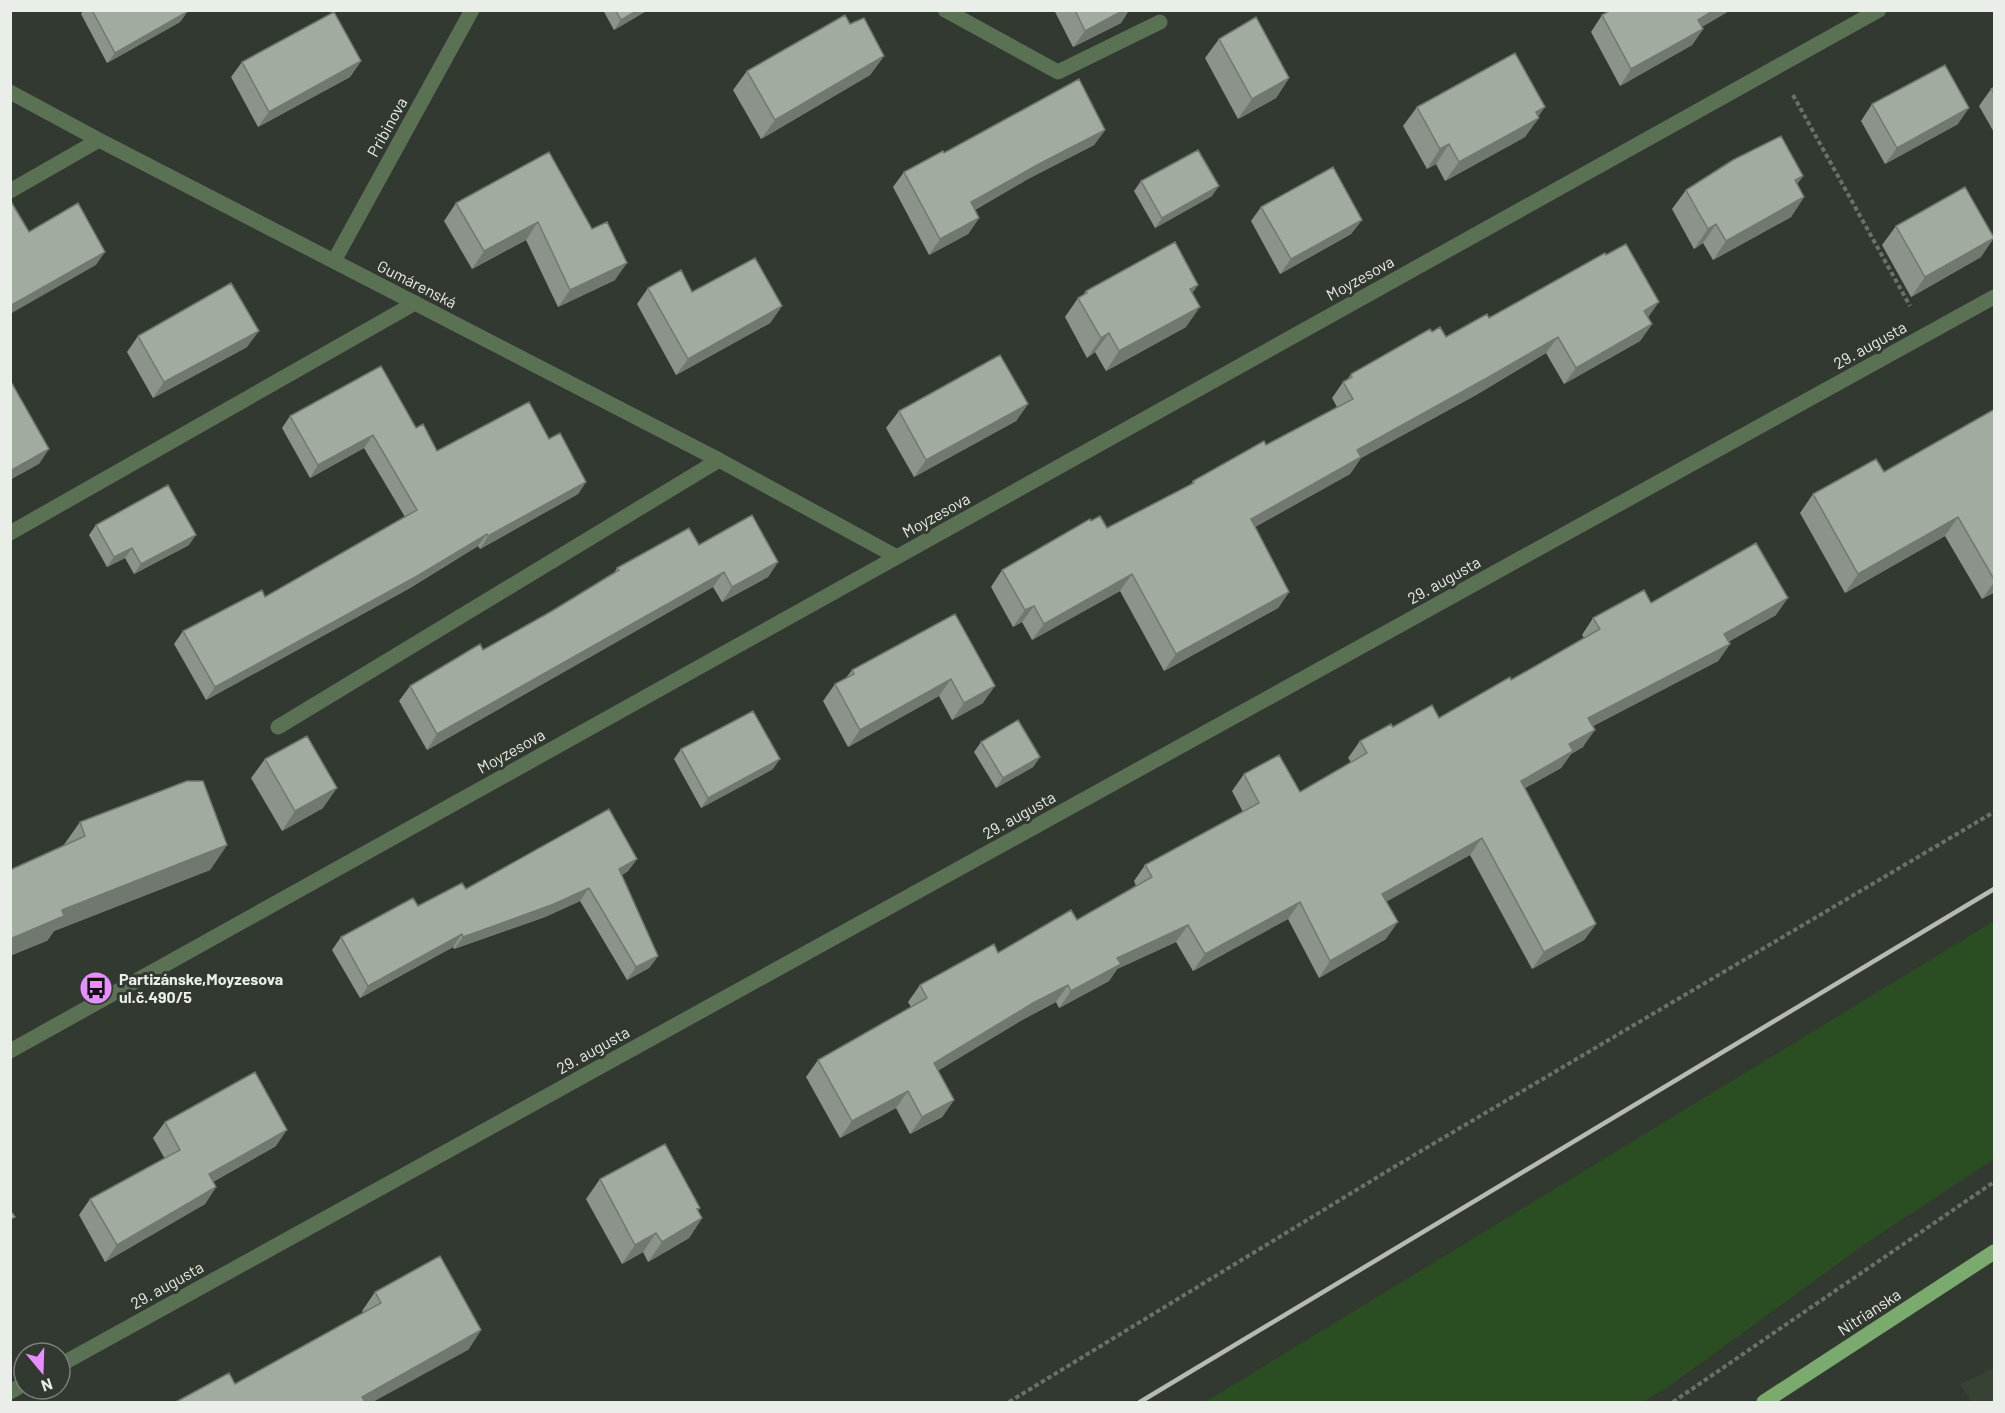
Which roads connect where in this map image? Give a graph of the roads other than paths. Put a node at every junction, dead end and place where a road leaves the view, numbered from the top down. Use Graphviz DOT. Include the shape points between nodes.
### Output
graph roads {
  1 [pos="472,10"];
  2 [pos="945,10"];
  3 [pos="1879,10"];
  4 [pos="1160,22"];
  5 [pos="10,92"];
  6 [pos="99,140"];
  7 [pos="10,191"];
  8 [pos="334,261"];
  9 [pos="1995,297"];
  10 [pos="415,303"];
  11 [pos="719,460"];
  12 [pos="10,532"];
  13 [pos="897,557"];
  14 [pos="278,727"];
  15 [pos="10,1051"];
  16 [pos="1995,1252"];
  17 [pos="72,1358"];
  18 [pos="1764,1402"];
  1 -- 8 [label="street, Pribinova"];
  2 -- 4 [label="street" via="1058,72"];
  3 -- 13 [label="street, Moyzesova"];
  5 -- 6 [label="street, Gumárenská"];
  6 -- 7 [label="street"];
  6 -- 8 [label="street, Gumárenská"];
  8 -- 10 [label="street, Gumárenská"];
  9 -- 17 [label="street, 29. augusta"];
  10 -- 11 [label="street, Gumárenská"];
  10 -- 12 [label="street"];
  11 -- 13 [label="street, Gumárenská"];
  11 -- 14 [label="street"];
  13 -- 15 [label="street, Moyzesova"];
  16 -- 18 [label="main road, Nitrianska"];
}
